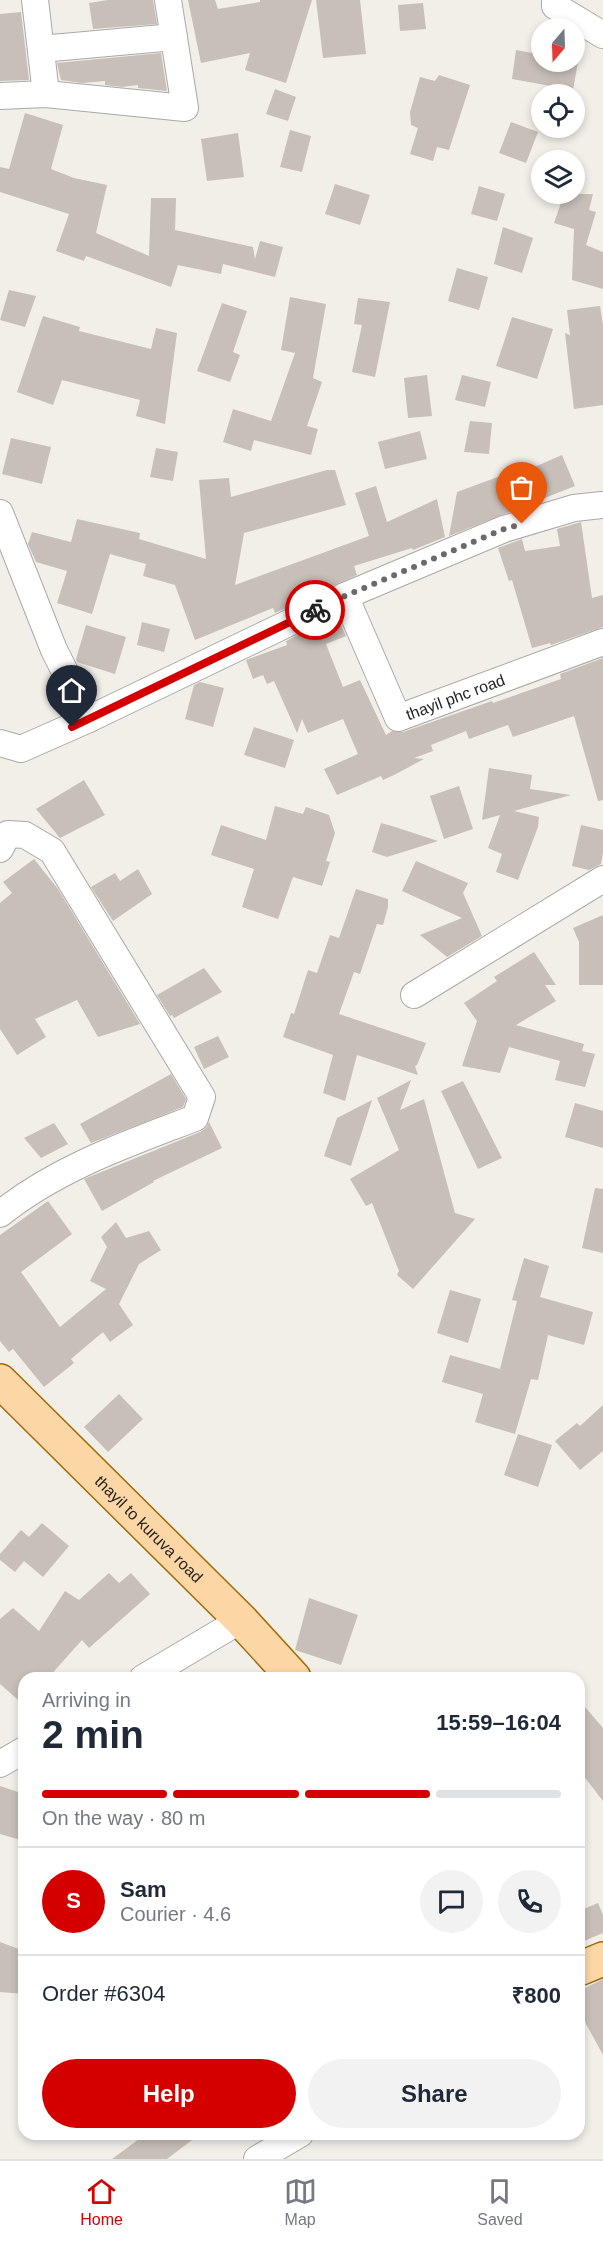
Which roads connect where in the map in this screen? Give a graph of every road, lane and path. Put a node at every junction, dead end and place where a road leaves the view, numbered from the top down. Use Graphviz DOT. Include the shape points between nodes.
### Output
graph roads {
  1 [pos="35,0"];
  2 [pos="168,0"];
  3 [pos="550,2"];
  4 [pos="603,35"];
  5 [pos="174,37"];
  6 [pos="41,49"];
  7 [pos="46,94"];
  8 [pos="0,96"];
  9 [pos="603,505"];
  10 [pos="0,513"];
  11 [pos="345,596"];
  12 [pos="603,642"];
  13 [pos="89,719"];
  14 [pos="0,743"];
  15 [pos="0,849"];
  16 [pos="603,879"];
  17 [pos="414,995"];
  18 [pos="0,1214"];
  19 [pos="0,1381"];
  20 [pos="241,1620"];
  21 [pos="153,1672"];
  22 [pos="289,1672"];
  23 [pos="18,1754"];
  24 [pos="0,1764"];
  25 [pos="603,1959"];
  26 [pos="585,1966"];
  27 [pos="290,2140"];
  28 [pos="257,2159"];
  1 -- 6 [label="street"];
  2 -- 5 [label="street"];
  3 -- 4 [label="street"];
  5 -- 6 [label="street"];
  5 -- 7 [label="street" via="185,108"];
  6 -- 7 [label="street"];
  7 -- 8 [label="street"];
  9 -- 11 [label="street" via="574,508 504,529"];
  10 -- 13 [label="street" via="54,650"];
  11 -- 12 [label="street, thayil phc road" via="398,718"];
  11 -- 13 [label="street"];
  13 -- 14 [label="street" via="21,749"];
  15 -- 18 [label="street" via="8,834 25,835 52,851 202,1097 195,1118 60,1174"];
  16 -- 17 [label="street"];
  19 -- 20 [label="main road, thayil to kuruva road"];
  20 -- 21 [label="street"];
  20 -- 22 [label="main road, thayil to kuruva road"];
  23 -- 24 [label="street"];
  25 -- 26 [label="main road"];
  27 -- 28 [label="street"];
}
